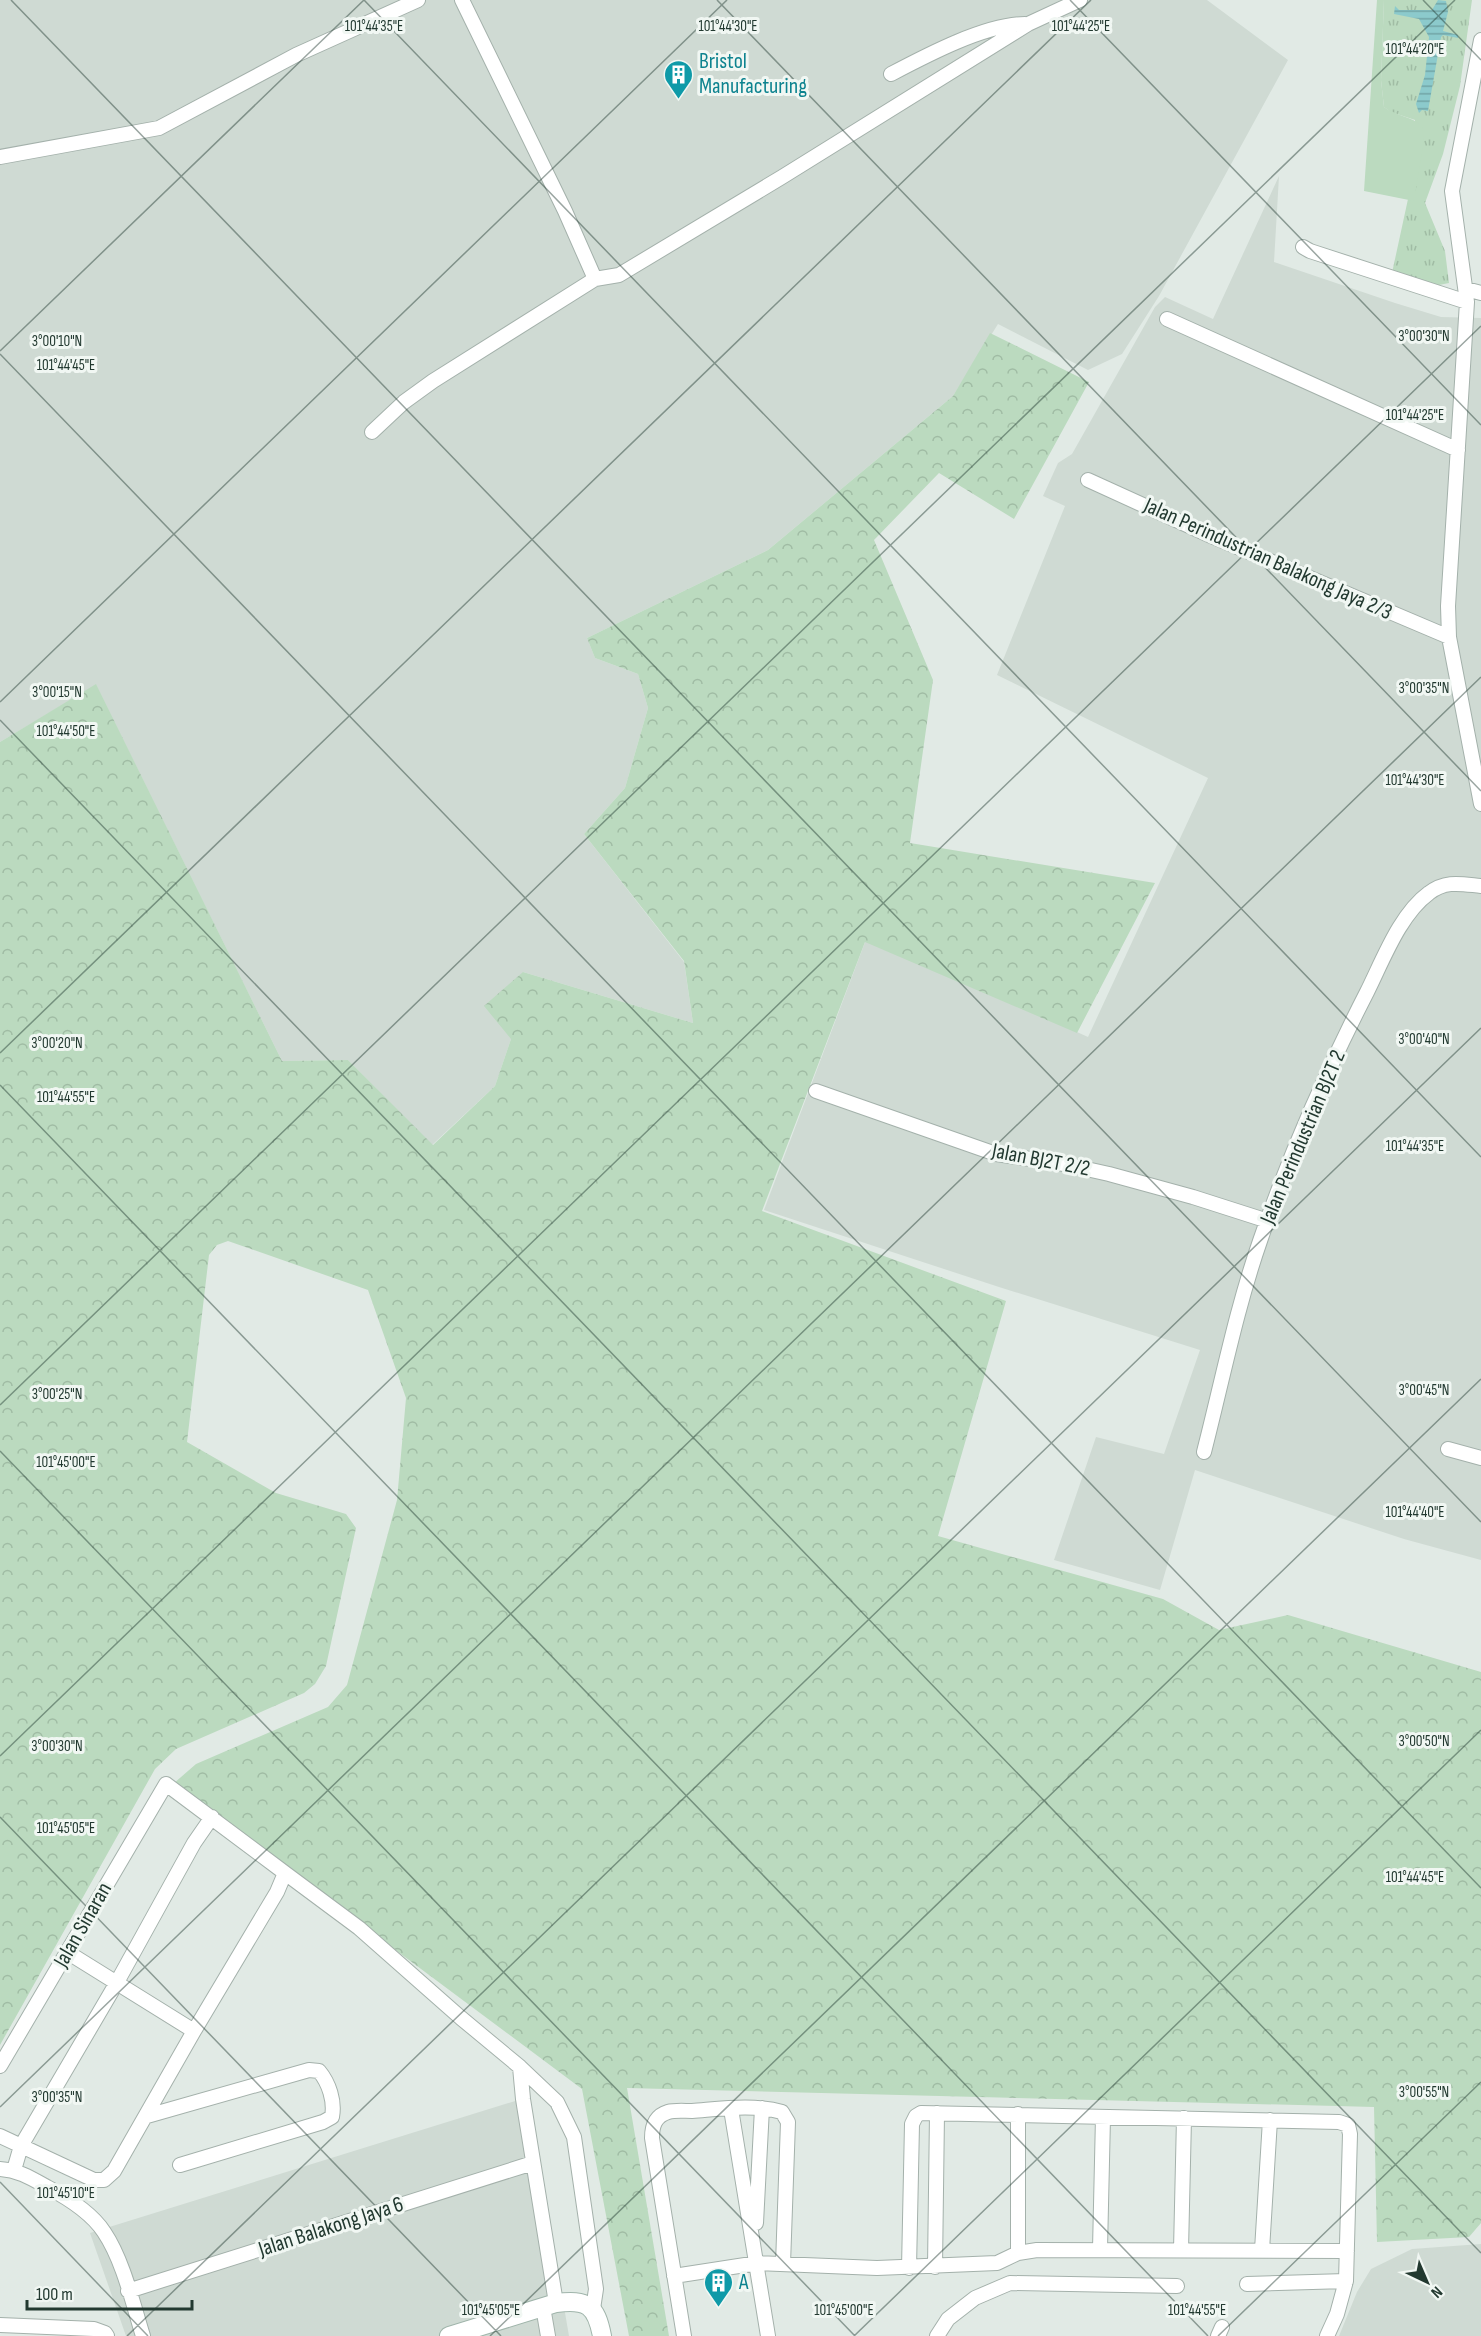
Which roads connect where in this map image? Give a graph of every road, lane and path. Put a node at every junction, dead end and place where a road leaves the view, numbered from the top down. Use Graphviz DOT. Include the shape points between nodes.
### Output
graph roads {
  1 [pos="418,0"];
  2 [pos="462,0"];
  3 [pos="1080,0"];
  4 [pos="1028,24"];
  5 [pos="1481,40"];
  6 [pos="891,74"];
  7 [pos="0,157"];
  8 [pos="1304,248"];
  9 [pos="595,279"];
  10 [pos="1481,293"];
  11 [pos="1467,296"];
  12 [pos="1167,319"];
  13 [pos="372,432"];
  14 [pos="1458,450"];
  15 [pos="1088,480"];
  16 [pos="1449,637"];
  17 [pos="1481,804"];
  18 [pos="1481,886"];
  19 [pos="816,1090"];
  20 [pos="1268,1221"];
  21 [pos="1448,1449"];
  22 [pos="1204,1452"];
  23 [pos="1481,1458"];
  24 [pos="212,1817"];
  25 [pos="285,1873"];
  26 [pos="66,1952"];
  27 [pos="116,1984"];
  28 [pos="194,2031"];
  29 [pos="0,2066"];
  30 [pos="520,2067"];
  31 [pos="762,2108"];
  32 [pos="731,2109"];
  33 [pos="937,2113"];
  34 [pos="1018,2114"];
  35 [pos="147,2115"];
  36 [pos="1103,2117"];
  37 [pos="1184,2118"];
  38 [pos="1270,2120"];
  39 [pos="0,2136"];
  40 [pos="21,2146"];
  41 [pos="533,2163"];
  42 [pos="180,2165"];
  43 [pos="7,2170"];
  44 [pos="755,2248"];
  45 [pos="1100,2249"];
  46 [pos="1181,2250"];
  47 [pos="1262,2250"];
  48 [pos="1347,2251"];
  49 [pos="1018,2253"];
  50 [pos="758,2264"];
  51 [pos="783,2264"];
  52 [pos="935,2267"];
  53 [pos="909,2268"];
  54 [pos="674,2276"];
  55 [pos="1346,2281"];
  56 [pos="1246,2284"];
  57 [pos="1177,2286"];
  58 [pos="128,2291"];
  59 [pos="549,2305"];
  60 [pos="593,2309"];
  61 [pos="0,2325"];
  62 [pos="107,2336"];
  63 [pos="143,2336"];
  64 [pos="449,2336"];
  65 [pos="548,2336"];
  66 [pos="602,2336"];
  67 [pos="684,2336"];
  68 [pos="768,2336"];
  69 [pos="937,2336"];
  70 [pos="1327,2336"];
  1 -- 7 [label="street" via="296,55 159,128"];
  2 -- 9 [label="street"];
  3 -- 4 [label="street"];
  4 -- 6 [label="street" via="1012,24 976,34"];
  4 -- 9 [label="street" via="619,275"];
  5 -- 11 [label="street" via="1452,191"];
  8 -- 11 [label="street"];
  9 -- 13 [label="street" via="433,381"];
  10 -- 11 [label="street"];
  11 -- 14 [label="street"];
  12 -- 14 [label="street"];
  14 -- 16 [label="street"];
  15 -- 16 [label="street, Jalan Perindustrian Balakong Jaya 2/3"];
  16 -- 17 [label="street"];
  18 -- 20 [label="street, Jalan Perindustrian BJ2T 2" via="1444,884 1410,911 1328,1072"];
  19 -- 20 [label="street, Jalan BJ2T 2/2" via="996,1154 1109,1174"];
  20 -- 22 [label="street, Jalan Perindustrian BJ2T 2"];
  21 -- 23 [label="street"];
  24 -- 25 [label="street"];
  24 -- 26 [label="street, Jalan Sinaran" via="166,1784"];
  24 -- 27 [label="street"];
  25 -- 28 [label="street"];
  25 -- 30 [label="street" via="358,1928"];
  26 -- 27 [label="street"];
  26 -- 29 [label="street, Jalan Sinaran"];
  27 -- 28 [label="street"];
  27 -- 40 [label="street"];
  28 -- 35 [label="street"];
  30 -- 41 [label="street"];
  30 -- 60 [label="street" via="557,2102 574,2138 596,2289"];
  31 -- 32 [label="street"];
  31 -- 44 [label="street"];
  31 -- 51 [label="street" via="782,2112 788,2122"];
  32 -- 44 [label="street"];
  32 -- 54 [label="street" via="668,2112 658,2117 652,2127"];
  33 -- 34 [label="street"];
  33 -- 52 [label="street"];
  33 -- 53 [label="street" via="921,2113 912,2124"];
  34 -- 36 [label="street"];
  34 -- 49 [label="street"];
  35 -- 40 [label="street" via="114,2171 104,2180 94,2180"];
  35 -- 42 [label="street" via="309,2070 319,2071 326,2079 334,2107 332,2117"];
  36 -- 37 [label="street"];
  36 -- 45 [label="street"];
  37 -- 38 [label="street"];
  37 -- 46 [label="street"];
  38 -- 47 [label="street"];
  38 -- 48 [label="street" via="1348,2125"];
  39 -- 40 [label="street"];
  40 -- 43 [label="street"];
  41 -- 58 [label="street, Jalan Balakong Jaya 6"];
  41 -- 59 [label="street"];
  43 -- 58 [label="street" via="64,2196 91,2217 105,2233"];
  44 -- 50 [label="street"];
  45 -- 46 [label="street"];
  45 -- 49 [label="street"];
  46 -- 47 [label="street"];
  47 -- 48 [label="street"];
  48 -- 55 [label="street"];
  49 -- 52 [label="street" via="997,2263"];
  50 -- 51 [label="street"];
  50 -- 54 [label="street"];
  50 -- 68 [label="street"];
  51 -- 53 [label="street"];
  52 -- 53 [label="street"];
  54 -- 67 [label="street"];
  55 -- 56 [label="street"];
  55 -- 70 [label="street"];
  57 -- 69 [label="street" via="1010,2283 975,2298 948,2319"];
  58 -- 63 [label="street"];
  59 -- 60 [label="street" via="580,2301"];
  59 -- 64 [label="street"];
  59 -- 65 [label="street"];
  60 -- 66 [label="street"];
  61 -- 62 [label="street" via="94,2329"];
}
